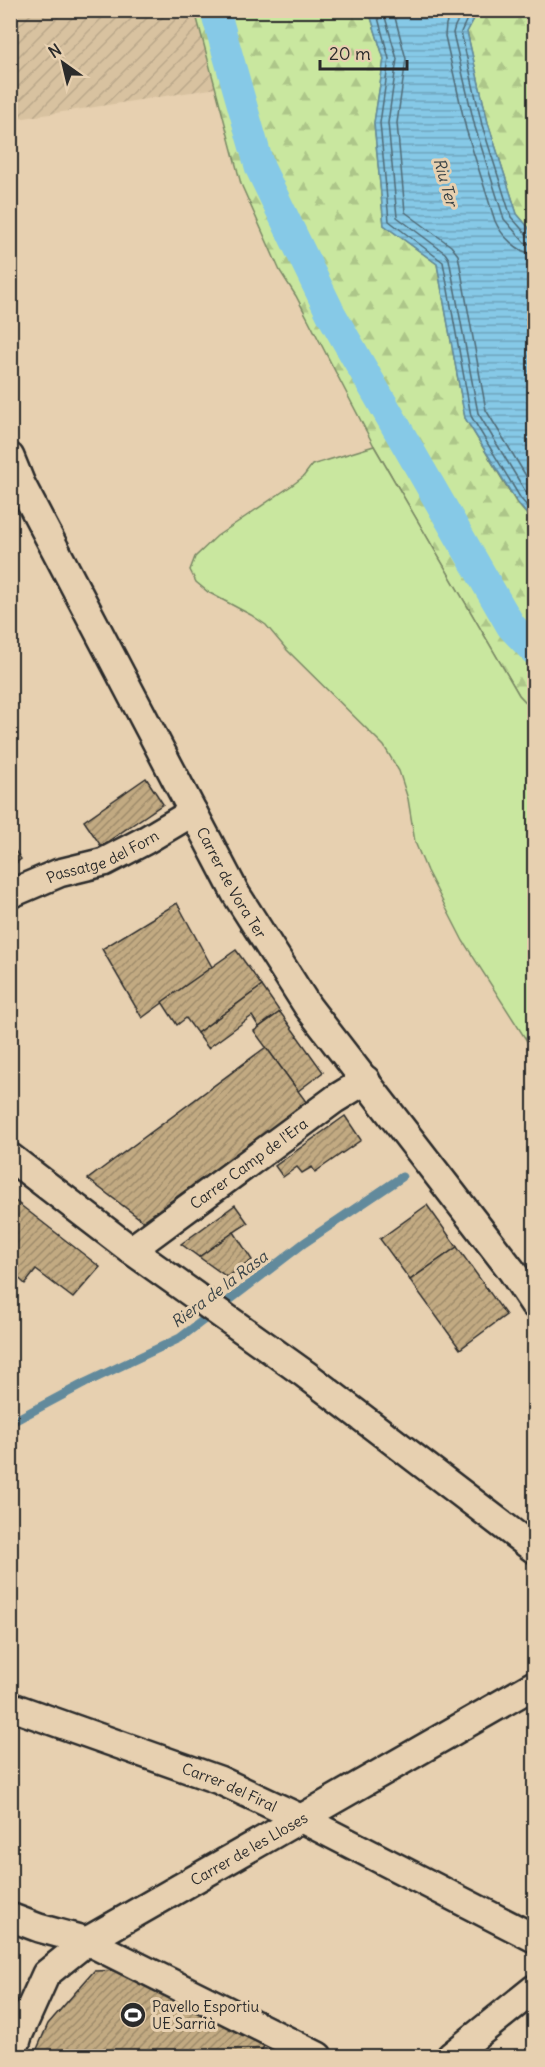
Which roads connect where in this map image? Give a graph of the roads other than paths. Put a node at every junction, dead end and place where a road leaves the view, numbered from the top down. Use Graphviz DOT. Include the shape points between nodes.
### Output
graph roads {
  1 [pos="10,457"];
  2 [pos="193,812"];
  3 [pos="10,894"];
  4 [pos="366,1080"];
  5 [pos="10,1157"];
  6 [pos="130,1250"];
  7 [pos="534,1304"];
  8 [pos="534,1549"];
  9 [pos="534,1685"];
  10 [pos="10,1706"];
  11 [pos="300,1818"];
  12 [pos="10,1917"];
  13 [pos="534,1938"];
  14 [pos="87,1941"];
  15 [pos="534,1989"];
  16 [pos="12,2056"];
  17 [pos="318,2056"];
  18 [pos="451,2056"];
  1 -- 2 [label="street, Carrer de Vora Ter"];
  2 -- 3 [label="street, Passatge del Forn" via="104,862 58,873"];
  2 -- 4 [label="street, Carrer de Vora Ter" via="236,894 308,1007"];
  4 -- 6 [label="street, Carrer Camp de l'Era"];
  4 -- 7 [label="street, Carrer de Vora Ter"];
  5 -- 6 [label="street"];
  6 -- 8 [label="street" via="305,1374"];
  9 -- 11 [label="street, Carrer de les Lloses"];
  10 -- 11 [label="street, Carrer del Firal" via="219,1780"];
  11 -- 13 [label="street, Carrer del Firal"];
  11 -- 14 [label="street, Carrer de les Lloses"];
  12 -- 14 [label="street"];
  14 -- 16 [label="street, Carrer de les Lloses" via="46,1974"];
  14 -- 17 [label="street"];
  15 -- 18 [label="street"];
}
